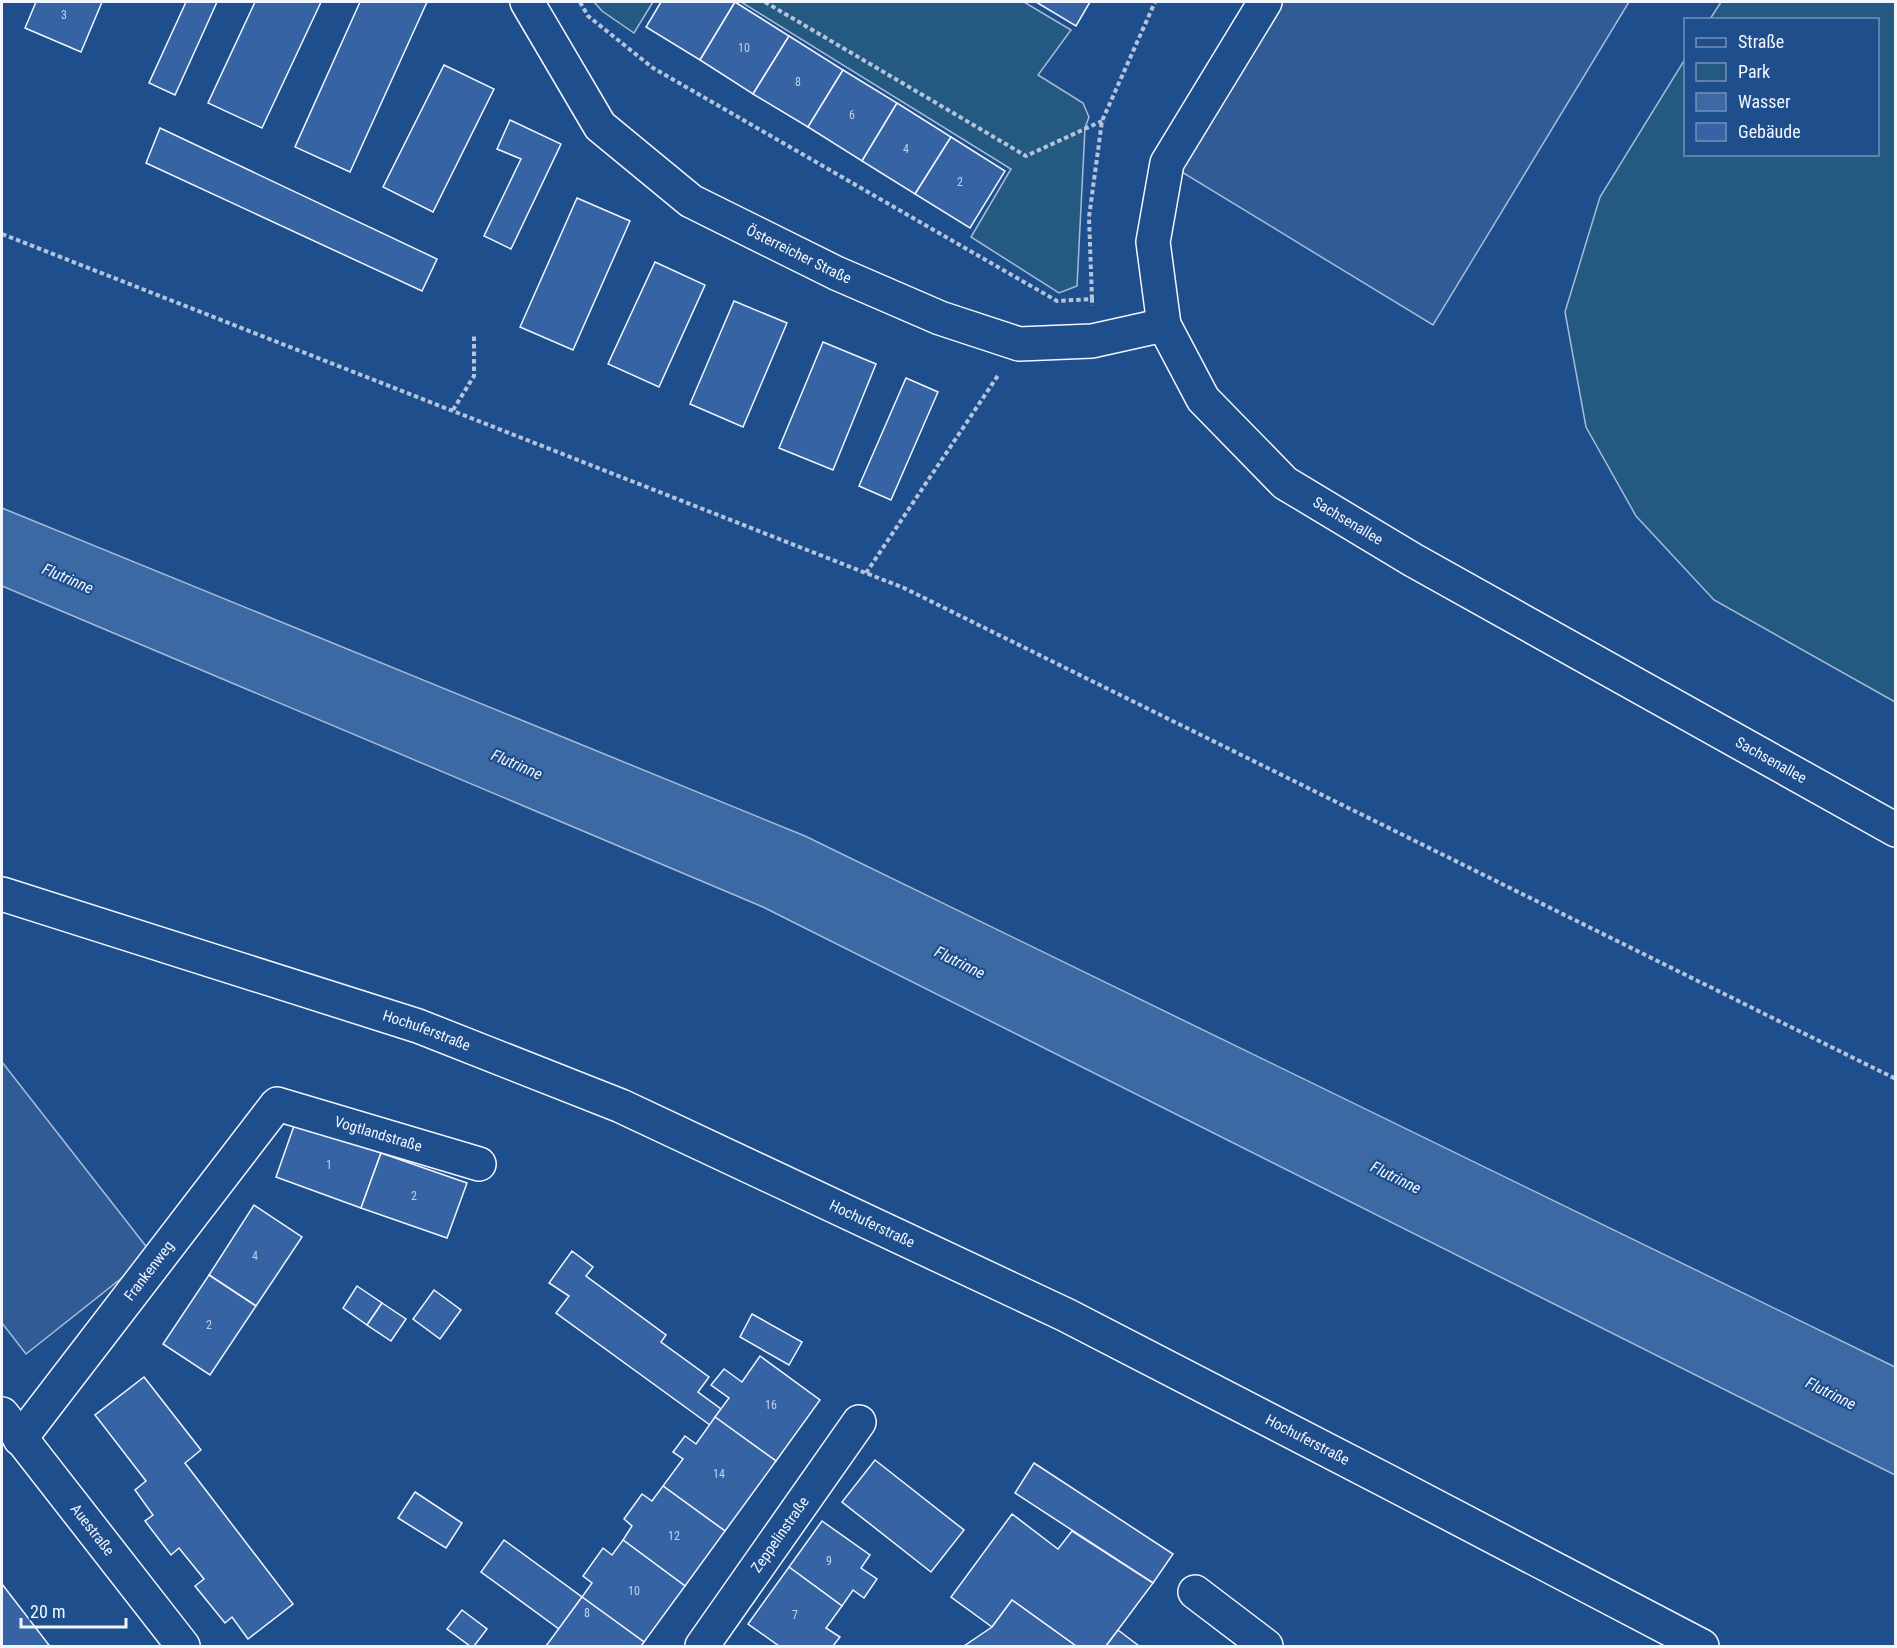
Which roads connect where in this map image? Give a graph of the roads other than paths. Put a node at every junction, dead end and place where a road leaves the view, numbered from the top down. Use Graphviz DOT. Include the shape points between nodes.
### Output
graph roads {
  1 [pos="527,2"];
  2 [pos="1265,2"];
  3 [pos="1164,325"];
  4 [pos="1896,830"];
  5 [pos="2,894"];
  6 [pos="278,1104"];
  7 [pos="478,1164"];
  8 [pos="859,1422"];
  9 [pos="11,1426"];
  10 [pos="1195,1592"];
  11 [pos="183,1647"];
  12 [pos="702,1647"];
  13 [pos="1266,1647"];
  14 [pos="1702,1647"];
  1 -- 3 [label="street, Österreicher Straße" via="600,126 691,201 836,273 940,318 1019,344 1092,341"];
  2 -- 3 [label="street, Sachsenallee" via="1167,163 1153,242"];
  3 -- 4 [label="street, Sachsenallee" via="1203,399 1285,483 1413,560"];
  5 -- 14 [label="street, Hochuferstraße" via="418,1026 621,1106 1066,1315"];
  6 -- 7 [label="street, Vogtlandstraße"];
  6 -- 9 [label="street, Frankenweg"];
  8 -- 12 [label="street, Zeppelinstraße"];
  9 -- 11 [label="street, Auestraße"];
  10 -- 13 [label="street"];
}
